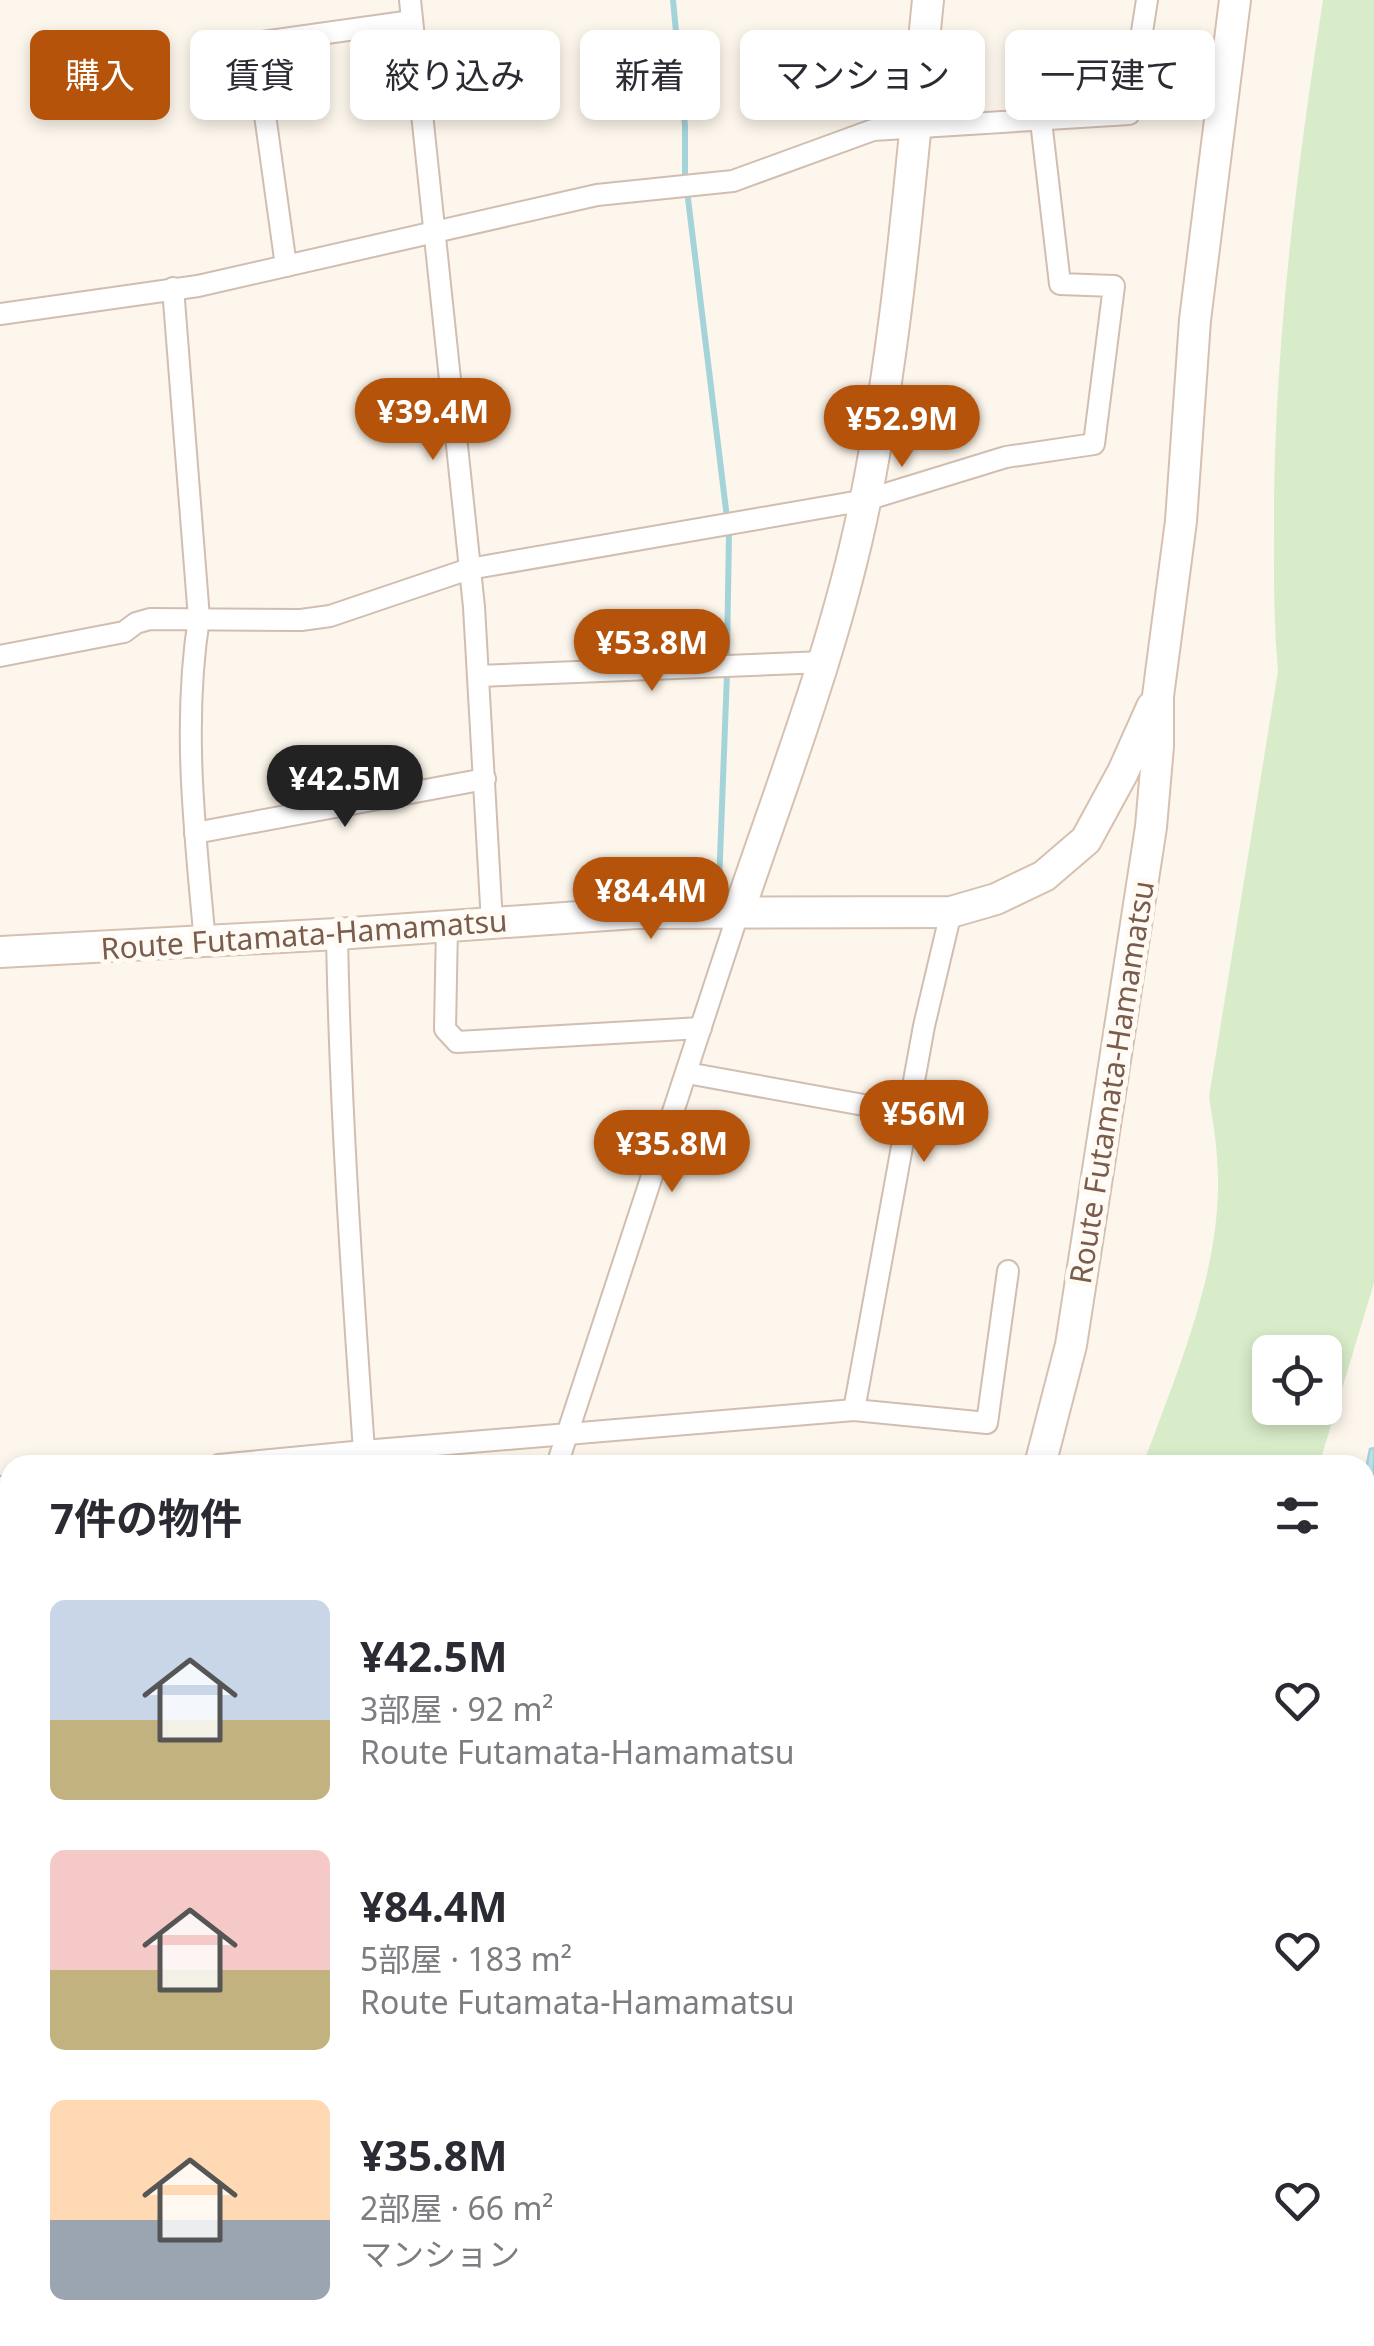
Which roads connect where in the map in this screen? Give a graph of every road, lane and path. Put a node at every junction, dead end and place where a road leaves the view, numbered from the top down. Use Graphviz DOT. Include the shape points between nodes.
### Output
graph roads {
  1 [pos="928,0"];
  2 [pos="1147,0"];
  3 [pos="1230,7"];
  4 [pos="411,11"];
  5 [pos="1041,121"];
  6 [pos="915,128"];
  7 [pos="434,232"];
  8 [pos="286,266"];
  9 [pos="173,288"];
  10 [pos="0,314"];
  11 [pos="866,500"];
  12 [pos="469,569"];
  13 [pos="199,618"];
  14 [pos="0,656"];
  15 [pos="824,662"];
  16 [pos="478,676"];
  17 [pos="1158,696"];
  18 [pos="484,779"];
  19 [pos="195,833"];
  20 [pos="739,911"];
  21 [pos="951,912"];
  22 [pos="492,923"];
  23 [pos="447,926"];
  24 [pos="337,934"];
  25 [pos="205,942"];
  26 [pos="0,952"];
  27 [pos="701,1028"];
  28 [pos="687,1073"];
  29 [pos="908,1113"];
  30 [pos="1008,1271"];
  31 [pos="854,1410"];
  32 [pos="566,1435"];
  33 [pos="364,1450"];
  34 [pos="315,1455"];
  35 [pos="560,1455"];
  36 [pos="1043,1455"];
  1 -- 6 [label="main road"];
  2 -- 5 [label="street" via="1129,114"];
  3 -- 17 [label="main road, Route Futamata-Hamamatsu" via="1195,320 1182,521"];
  4 -- 7 [label="street"];
  4 -- 8 [label="street" via="255,42"];
  5 -- 6 [label="street"];
  5 -- 11 [label="street" via="1060,284 1114,286 1094,444 1006,457"];
  6 -- 7 [label="street" via="873,130 733,181 596,195"];
  6 -- 11 [label="main road" via="893,351"];
  7 -- 8 [label="street"];
  7 -- 12 [label="street"];
  8 -- 9 [label="street"];
  9 -- 10 [label="street"];
  9 -- 13 [label="street"];
  11 -- 12 [label="street"];
  11 -- 15 [label="main road"];
  12 -- 13 [label="street" via="330,616"];
  12 -- 16 [label="street"];
  13 -- 14 [label="street" via="150,620 124,632"];
  13 -- 19 [label="street" via="191,668"];
  15 -- 16 [label="street"];
  15 -- 20 [label="main road"];
  16 -- 18 [label="street"];
  17 -- 21 [label="main road, Route Futamata-Hamamatsu" via="1086,840 1044,876"];
  17 -- 36 [label="main road, Route Futamata-Hamamatsu" via="1151,827 1071,1345"];
  18 -- 19 [label="street"];
  18 -- 22 [label="street"];
  19 -- 25 [label="street"];
  20 -- 21 [label="main road, Route Futamata-Hamamatsu"];
  20 -- 22 [label="main road, Route Futamata-Hamamatsu"];
  20 -- 27 [label="street"];
  21 -- 29 [label="street"];
  22 -- 23 [label="main road, Route Futamata-Hamamatsu"];
  23 -- 24 [label="main road, Route Futamata-Hamamatsu"];
  23 -- 27 [label="street" via="445,1029 457,1042"];
  24 -- 25 [label="main road, Route Futamata-Hamamatsu"];
  24 -- 33 [label="street"];
  25 -- 26 [label="main road, Route Futamata-Hamamatsu"];
  27 -- 28 [label="street"];
  28 -- 29 [label="street"];
  28 -- 32 [label="street"];
  29 -- 31 [label="street"];
  30 -- 31 [label="street" via="988,1423"];
  31 -- 32 [label="street"];
  32 -- 33 [label="street"];
  32 -- 35 [label="street"];
  33 -- 34 [label="street"];
}
